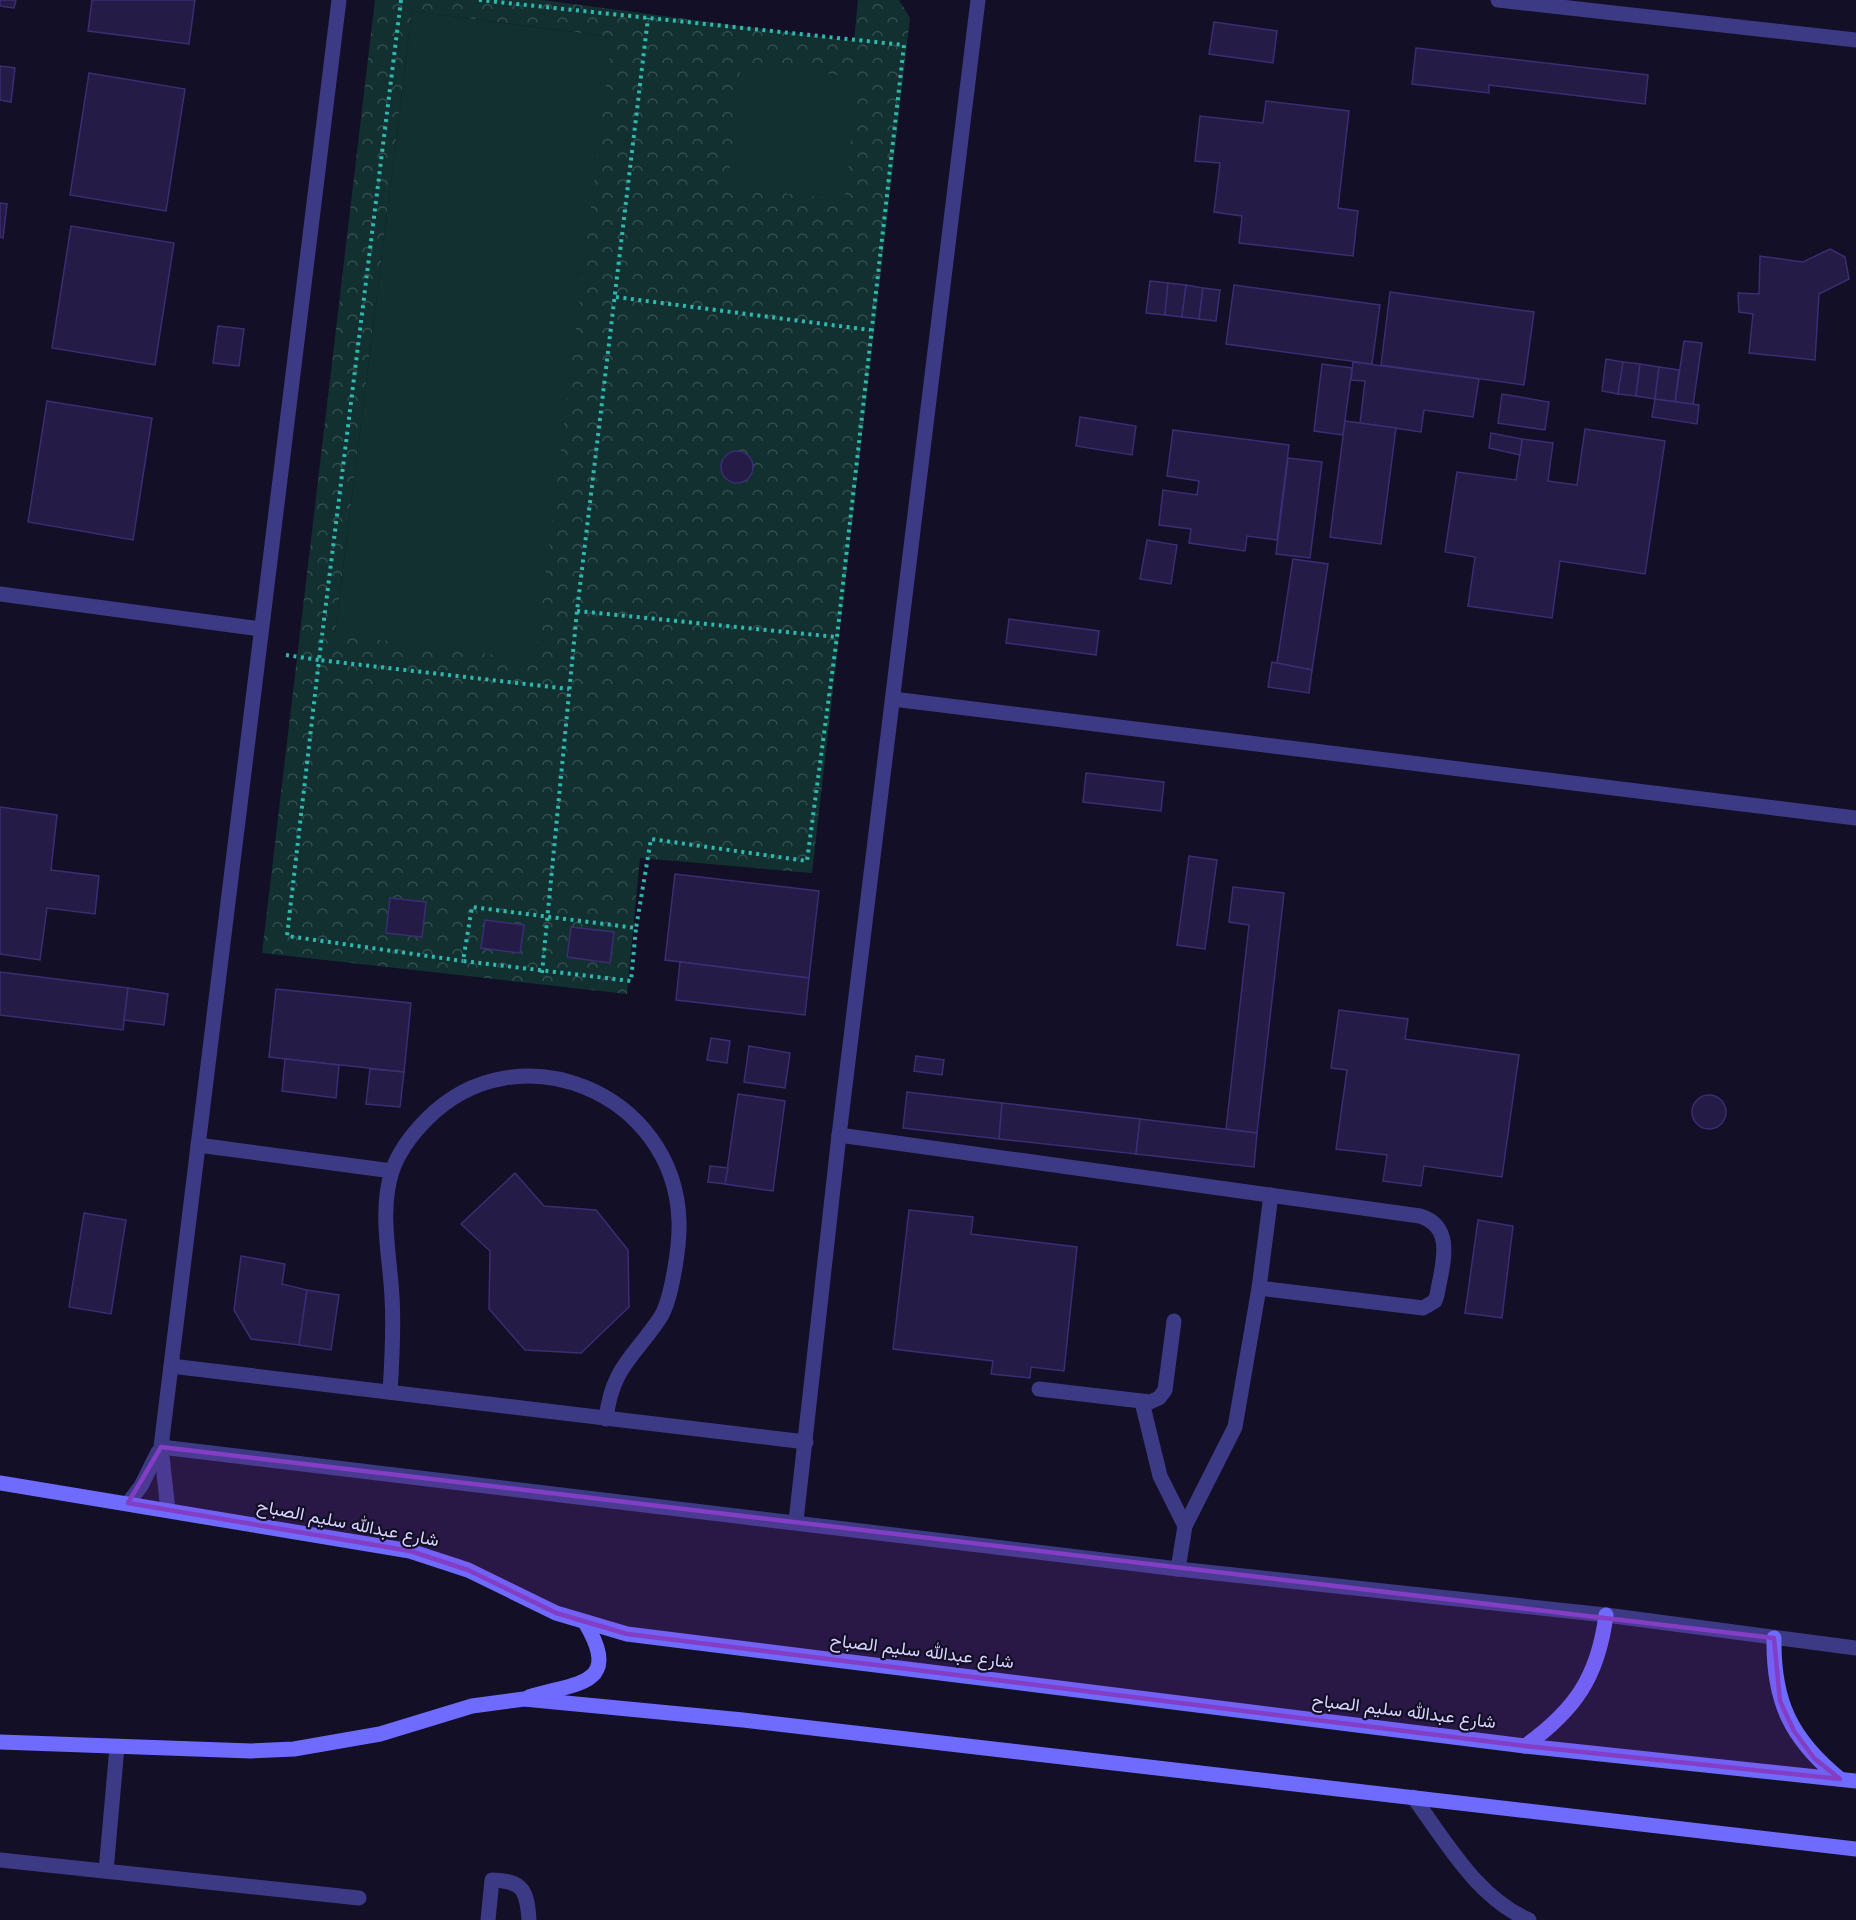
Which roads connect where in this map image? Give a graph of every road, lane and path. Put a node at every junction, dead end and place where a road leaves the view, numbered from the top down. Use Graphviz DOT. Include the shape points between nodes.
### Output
graph roads {
  1 [pos="339,0"];
  2 [pos="401,0"];
  3 [pos="479,0"];
  4 [pos="978,0"];
  5 [pos="1498,0"];
  6 [pos="648,18"];
  7 [pos="1856,40"];
  8 [pos="616,297"];
  9 [pos="870,330"];
  10 [pos="0,594"];
  11 [pos="577,611"];
  12 [pos="261,629"];
  13 [pos="837,637"];
  14 [pos="259,650"];
  15 [pos="319,660"];
  16 [pos="569,689"];
  17 [pos="893,699"];
  18 [pos="1856,818"];
  19 [pos="547,914"];
  20 [pos="636,928"];
  21 [pos="463,961"];
  22 [pos="542,972"];
  23 [pos="839,1136"];
  24 [pos="198,1145"];
  25 [pos="392,1171"];
  26 [pos="1271,1195"];
  27 [pos="1259,1288"];
  28 [pos="1174,1321"];
  29 [pos="171,1366"];
  30 [pos="1039,1389"];
  31 [pos="390,1392"];
  32 [pos="1142,1402"];
  33 [pos="606,1419"];
  34 [pos="806,1442"];
  35 [pos="161,1447"];
  36 [pos="0,1483"];
  37 [pos="128,1503"];
  38 [pos="168,1510"];
  39 [pos="796,1521"];
  40 [pos="1185,1526"];
  41 [pos="1178,1569"];
  42 [pos="1606,1615"];
  43 [pos="586,1624"];
  44 [pos="1774,1638"];
  45 [pos="1856,1647"];
  46 [pos="524,1699"];
  47 [pos="0,1742"];
  48 [pos="1525,1746"];
  49 [pos="117,1747"];
  50 [pos="1840,1779"];
  51 [pos="1856,1781"];
  52 [pos="1413,1797"];
  53 [pos="1856,1849"];
  54 [pos="0,1860"];
  55 [pos="106,1871"];
  56 [pos="358,1898"];
  57 [pos="488,1920"];
  58 [pos="530,1920"];
  59 [pos="1529,1920"];
  1 -- 12 [label="street"];
  2 -- 15 [label="path"];
  3 -- 6 [label="path"];
  4 -- 17 [label="street"];
  5 -- 7 [label="street"];
  6 -- 8 [label="path"];
  6 -- 9 [label="path" via="904,45"];
  8 -- 9 [label="path"];
  8 -- 11 [label="path"];
  9 -- 13 [label="path"];
  10 -- 12 [label="street"];
  11 -- 13 [label="path"];
  11 -- 16 [label="path"];
  12 -- 14 [label="street"];
  13 -- 20 [label="path" via="807,861 651,839"];
  14 -- 15 [label="path"];
  14 -- 24 [label="street"];
  15 -- 16 [label="path"];
  15 -- 21 [label="path" via="287,936"];
  16 -- 19 [label="path"];
  17 -- 18 [label="street"];
  17 -- 23 [label="street"];
  19 -- 20 [label="path"];
  19 -- 21 [label="path" via="472,907"];
  19 -- 22 [label="path"];
  20 -- 22 [label="path" via="631,981"];
  21 -- 22 [label="path"];
  23 -- 26 [label="street"];
  23 -- 34 [label="street"];
  24 -- 25 [label="street"];
  24 -- 29 [label="street"];
  25 -- 31 [label="street" via="386,1213 392,1297"];
  25 -- 33 [label="street" via="412,1135 440,1106 476,1085 515,1076 556,1077 595,1089 629,1112 655,1143 672,1180 679,1221 672,1290 662,1316 617,1374"];
  26 -- 27 [label="street"];
  26 -- 27 [label="street" via="1431,1219 1445,1245 1435,1301 1423,1308"];
  27 -- 40 [label="street" via="1235,1427"];
  28 -- 32 [label="street" via="1165,1390 1159,1398"];
  29 -- 31 [label="street"];
  29 -- 35 [label="street"];
  30 -- 32 [label="street"];
  31 -- 33 [label="street"];
  32 -- 40 [label="street" via="1160,1476"];
  33 -- 34 [label="street"];
  34 -- 39 [label="street"];
  35 -- 37 [label="street" via="147,1477"];
  35 -- 38 [label="street"];
  35 -- 39 [label="street"];
  36 -- 37 [label="main road, شارع عبدالله سليم الصباح"];
  37 -- 38 [label="main road, شارع عبدالله سليم الصباح"];
  38 -- 43 [label="main road, شارع عبدالله سليم الصباح" via="410,1551 468,1570"];
  39 -- 41 [label="street"];
  40 -- 41 [label="street"];
  41 -- 42 [label="street"];
  42 -- 44 [label="street"];
  42 -- 48 [label="main road" via="1602,1644 1575,1703 1552,1727"];
  43 -- 46 [label="main road" via="600,1652 601,1662 596,1671 581,1683"];
  43 -- 48 [label="main road, شارع عبدالله سليم الصباح" via="627,1634"];
  44 -- 45 [label="street"];
  44 -- 50 [label="main road" via="1773,1668 1780,1701 1794,1731 1814,1758"];
  46 -- 49 [label="main road" via="472,1706 380,1734 294,1749"];
  46 -- 52 [label="main road" via="743,1720"];
  47 -- 49 [label="main road"];
  48 -- 50 [label="main road, شارع عبدالله سليم الصباح"];
  49 -- 55 [label="street"];
  50 -- 51 [label="main road, شارع عبدالله سليم الصباح"];
  52 -- 53 [label="main road"];
  52 -- 59 [label="street" via="1474,1879 1497,1901"];
  54 -- 55 [label="street"];
  55 -- 56 [label="street"];
  57 -- 58 [label="street" via="492,1880 518,1884 524,1892"];
}
